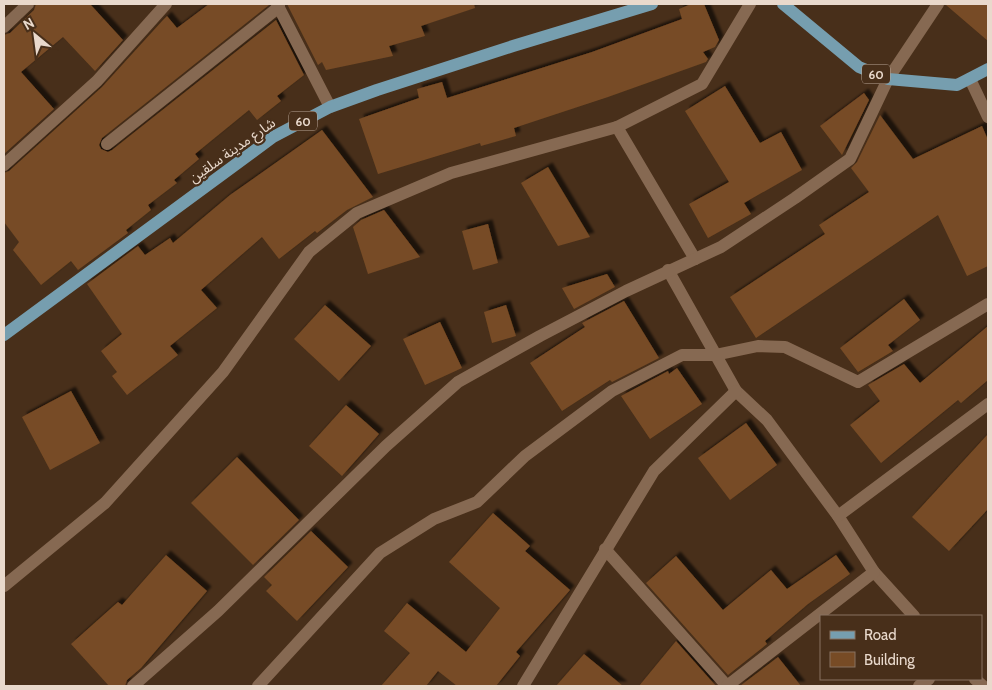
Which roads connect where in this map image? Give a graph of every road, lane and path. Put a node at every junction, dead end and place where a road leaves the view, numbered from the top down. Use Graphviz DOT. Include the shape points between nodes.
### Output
graph roads {
  1 [pos="28,4"];
  2 [pos="166,4"];
  3 [pos="652,4"];
  4 [pos="750,4"];
  5 [pos="783,4"];
  6 [pos="938,4"];
  7 [pos="278,5"];
  8 [pos="4,26"];
  9 [pos="988,69"];
  10 [pos="888,79"];
  11 [pos="970,79"];
  12 [pos="330,107"];
  13 [pos="988,117"];
  14 [pos="617,127"];
  15 [pos="107,144"];
  16 [pos="4,165"];
  17 [pos="695,258"];
  18 [pos="668,270"];
  19 [pos="988,304"];
  20 [pos="4,335"];
  21 [pos="715,355"];
  22 [pos="736,392"];
  23 [pos="988,404"];
  24 [pos="838,516"];
  25 [pos="605,549"];
  26 [pos="874,572"];
  27 [pos="4,586"];
  28 [pos="913,615"];
  29 [pos="133,686"];
  30 [pos="258,686"];
  31 [pos="523,686"];
  32 [pos="727,686"];
  1 -- 8 [label="street"];
  2 -- 16 [label="street" via="97,81"];
  3 -- 12 [label="main road, شارع مدينة سلقين / 60"];
  4 -- 14 [label="street" via="702,84"];
  5 -- 10 [label="main road, 60" via="859,67"];
  6 -- 10 [label="street"];
  7 -- 12 [label="street"];
  7 -- 15 [label="street"];
  9 -- 11 [label="main road, 60"];
  10 -- 11 [label="main road, 60" via="956,86"];
  10 -- 17 [label="street" via="850,159 720,247"];
  11 -- 13 [label="street"];
  12 -- 20 [label="main road, شارع مدينة سلقين / 60" via="273,137"];
  14 -- 17 [label="street"];
  14 -- 27 [label="street" via="451,173 356,213 309,252 223,372 105,504"];
  17 -- 18 [label="street"];
  18 -- 21 [label="street"];
  18 -- 29 [label="street" via="458,382 386,446 218,611"];
  19 -- 21 [label="street" via="858,382 785,347 758,346"];
  21 -- 22 [label="street"];
  21 -- 30 [label="street" via="682,355 612,391 525,456 477,502 434,519 380,553"];
  22 -- 24 [label="street" via="767,420"];
  22 -- 25 [label="street" via="654,471"];
  23 -- 24 [label="street"];
  24 -- 26 [label="street"];
  25 -- 31 [label="street"];
  25 -- 32 [label="street"];
  26 -- 28 [label="street"];
  26 -- 32 [label="street"];
}
